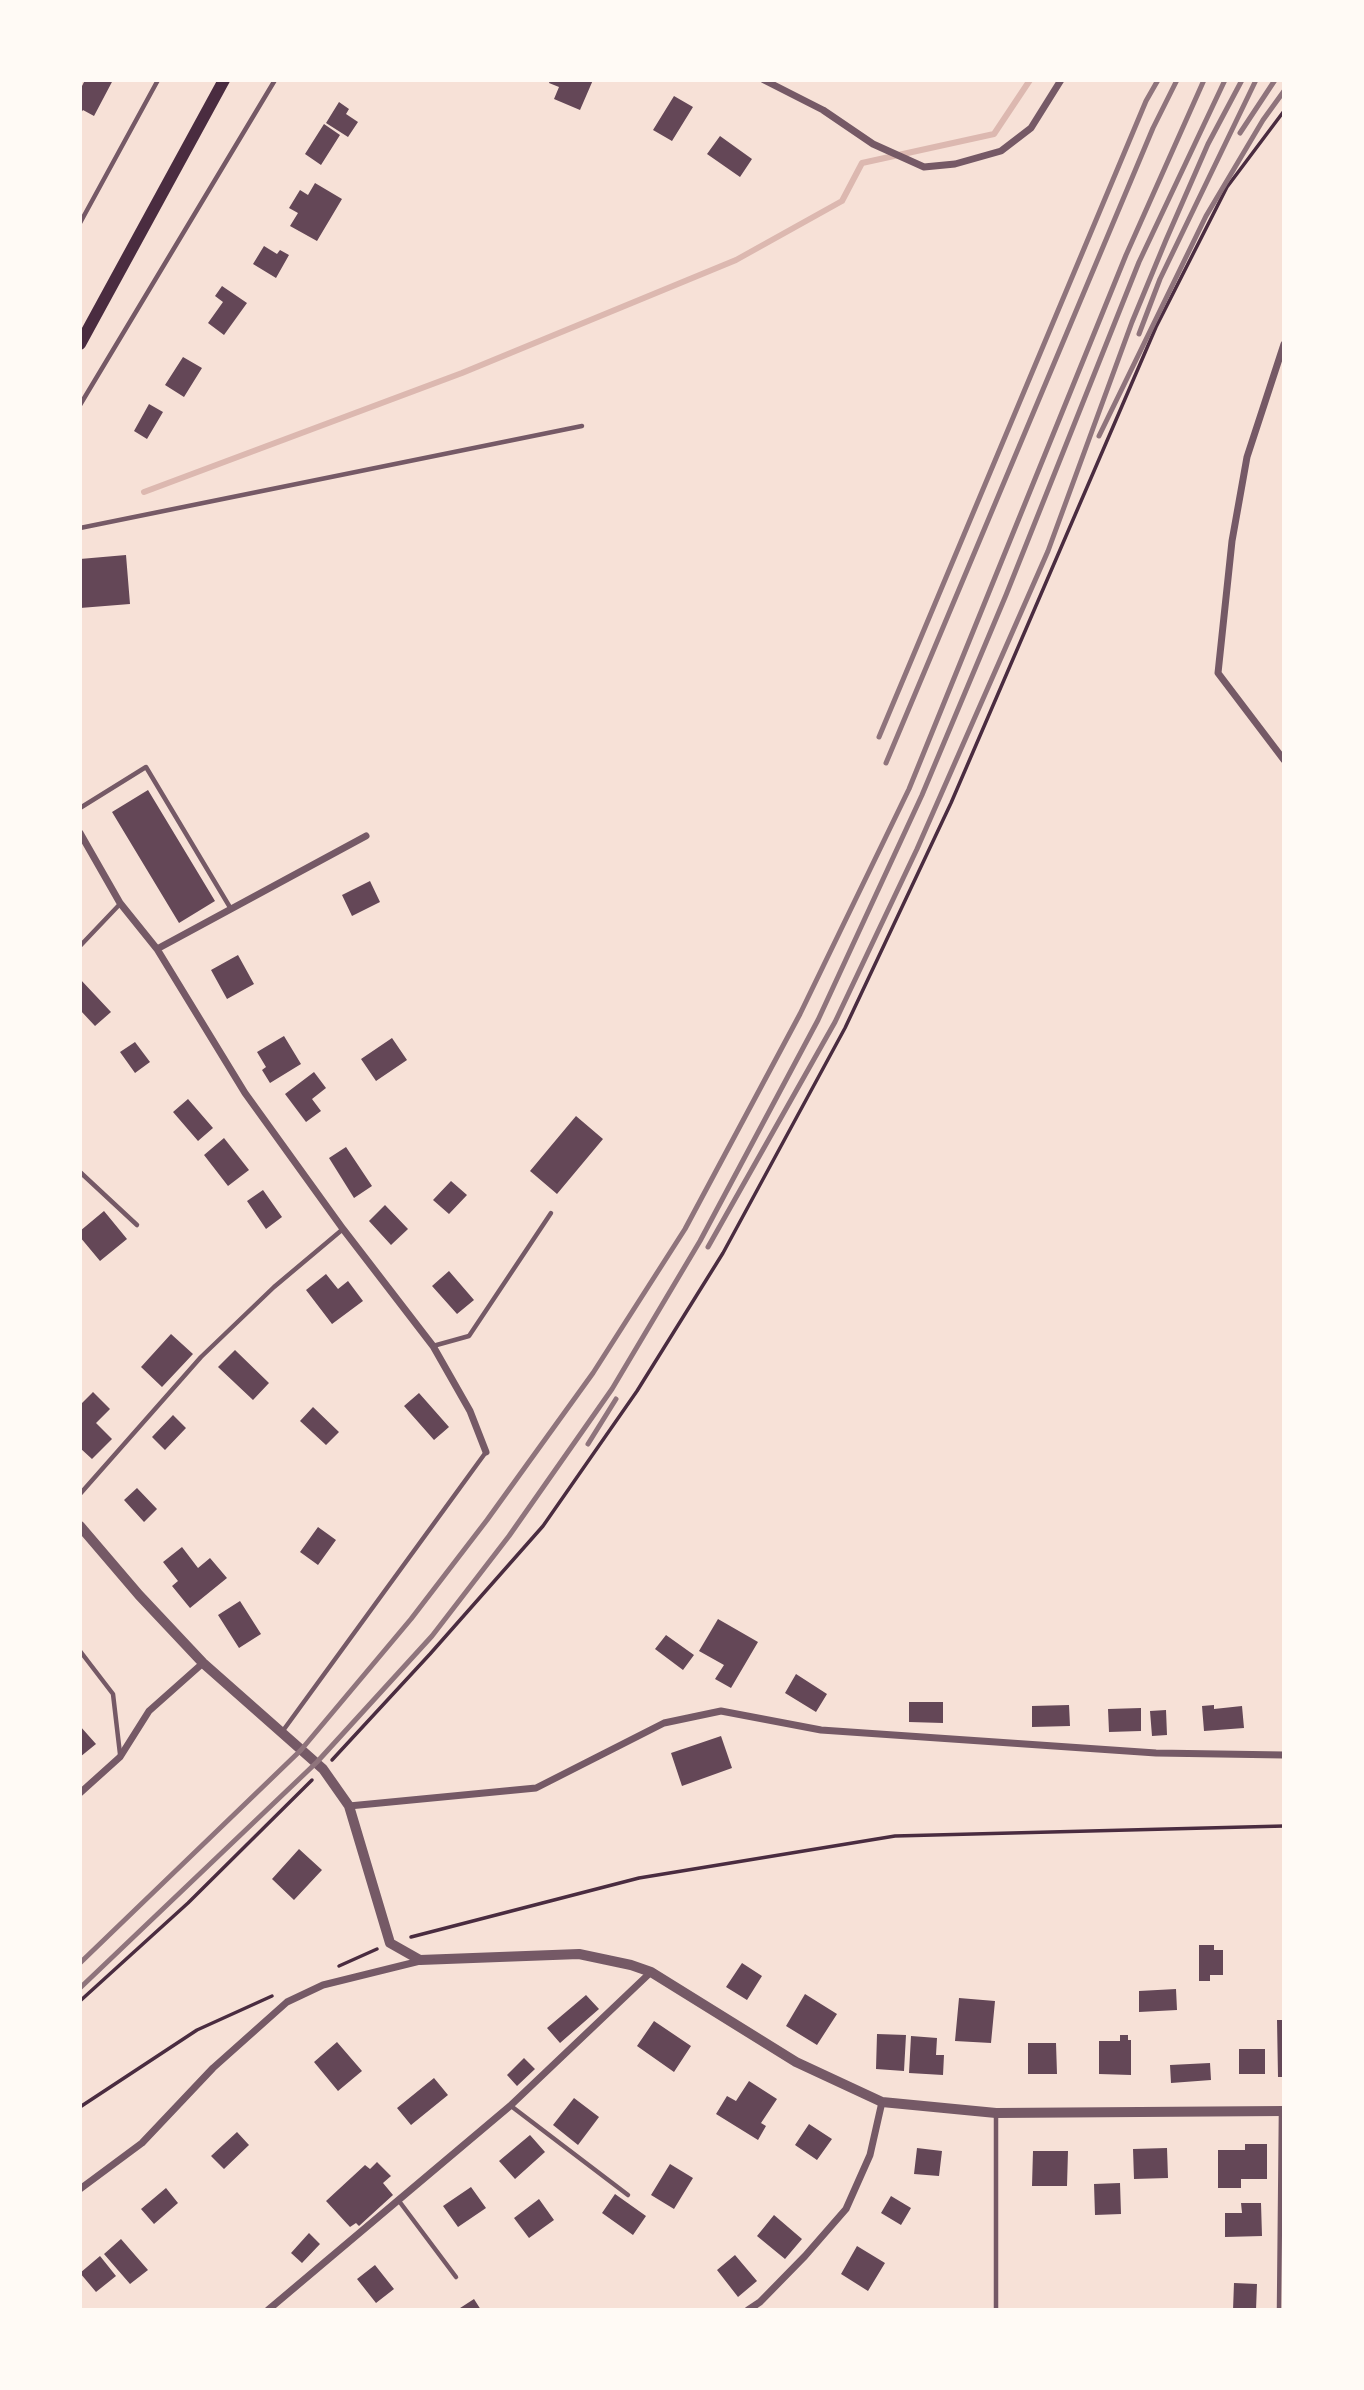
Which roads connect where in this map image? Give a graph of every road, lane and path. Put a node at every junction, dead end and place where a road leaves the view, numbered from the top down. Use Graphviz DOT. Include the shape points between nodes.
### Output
graph roads {
  1 [pos="158,80"];
  2 [pos="224,80"];
  3 [pos="275,80"];
  4 [pos="764,80"];
  5 [pos="1061,80"];
  6 [pos="1283,111"];
  7 [pos="80,223"];
  8 [pos="80,344"];
  9 [pos="1283,344"];
  10 [pos="80,405"];
  11 [pos="582,426"];
  12 [pos="80,528"];
  13 [pos="1283,760"];
  14 [pos="80,808"];
  15 [pos="80,833"];
  16 [pos="366,835"];
  17 [pos="120,903"];
  18 [pos="231,909"];
  19 [pos="80,946"];
  20 [pos="157,949"];
  21 [pos="80,1172"];
  22 [pos="551,1213"];
  23 [pos="137,1224"];
  24 [pos="343,1229"];
  25 [pos="433,1346"];
  26 [pos="486,1452"];
  27 [pos="80,1494"];
  28 [pos="80,1526"];
  29 [pos="80,1651"];
  30 [pos="203,1663"];
  31 [pos="281,1733"];
  32 [pos="1283,1755"];
  33 [pos="120,1757"];
  34 [pos="324,1769"];
  35 [pos="80,1793"];
  36 [pos="349,1806"];
  37 [pos="1283,1826"];
  38 [pos="390,1942"];
  39 [pos="421,1960"];
  40 [pos="330,1970"];
  41 [pos="651,1972"];
  42 [pos="282,1992"];
  43 [pos="80,2001"];
  44 [pos="882,2102"];
  45 [pos="510,2106"];
  46 [pos="80,2107"];
  47 [pos="1282,2111"];
  48 [pos="996,2113"];
  49 [pos="80,2189"];
  50 [pos="628,2194"];
  51 [pos="398,2200"];
  52 [pos="456,2277"];
  53 [pos="268,2309"];
  54 [pos="748,2309"];
  55 [pos="996,2309"];
  56 [pos="1279,2309"];
  1 -- 7 [label="lane"];
  2 -- 8 [label="main road"];
  3 -- 10 [label="lane"];
  4 -- 5 [label="street" via="823,110 873,144 924,167 1000,151 1031,128"];
  6 -- 34 [label="path" via="1227,187 1156,327 951,803 845,1028 723,1253 637,1391 543,1525"];
  9 -- 13 [label="street" via="1247,457 1232,541 1218,673"];
  11 -- 12 [label="lane"];
  14 -- 18 [label="lane" via="146,767"];
  15 -- 17 [label="street"];
  16 -- 18 [label="street"];
  17 -- 19 [label="lane"];
  17 -- 20 [label="street"];
  18 -- 20 [label="street"];
  20 -- 24 [label="street" via="245,1093"];
  21 -- 23 [label="lane"];
  22 -- 25 [label="lane" via="469,1336"];
  24 -- 25 [label="street"];
  24 -- 27 [label="lane" via="201,1357"];
  25 -- 26 [label="street" via="470,1411"];
  26 -- 31 [label="lane"];
  28 -- 30 [label="street"];
  29 -- 33 [label="lane" via="113,1694"];
  30 -- 31 [label="street"];
  30 -- 33 [label="street" via="149,1711"];
  31 -- 34 [label="street"];
  32 -- 36 [label="street" via="1156,1753 821,1730 721,1712 664,1723 536,1788"];
  33 -- 35 [label="street"];
  34 -- 36 [label="street"];
  34 -- 43 [label="path"];
  36 -- 38 [label="street"];
  37 -- 38 [label="path" via="895,1836 639,1878"];
  38 -- 39 [label="street"];
  38 -- 40 [label="path"];
  39 -- 41 [label="street" via="579,1954"];
  39 -- 49 [label="street" via="323,1985 287,2002 213,2068 142,2143"];
  41 -- 44 [label="street" via="796,2062"];
  41 -- 45 [label="street"];
  42 -- 46 [label="path" via="197,2030"];
  44 -- 48 [label="street"];
  44 -- 54 [label="street" via="870,2155 846,2209 760,2302"];
  45 -- 50 [label="lane"];
  45 -- 51 [label="street"];
  47 -- 48 [label="street"];
  47 -- 56 [label="lane"];
  48 -- 55 [label="lane"];
  51 -- 52 [label="lane"];
  51 -- 53 [label="street"];
}
